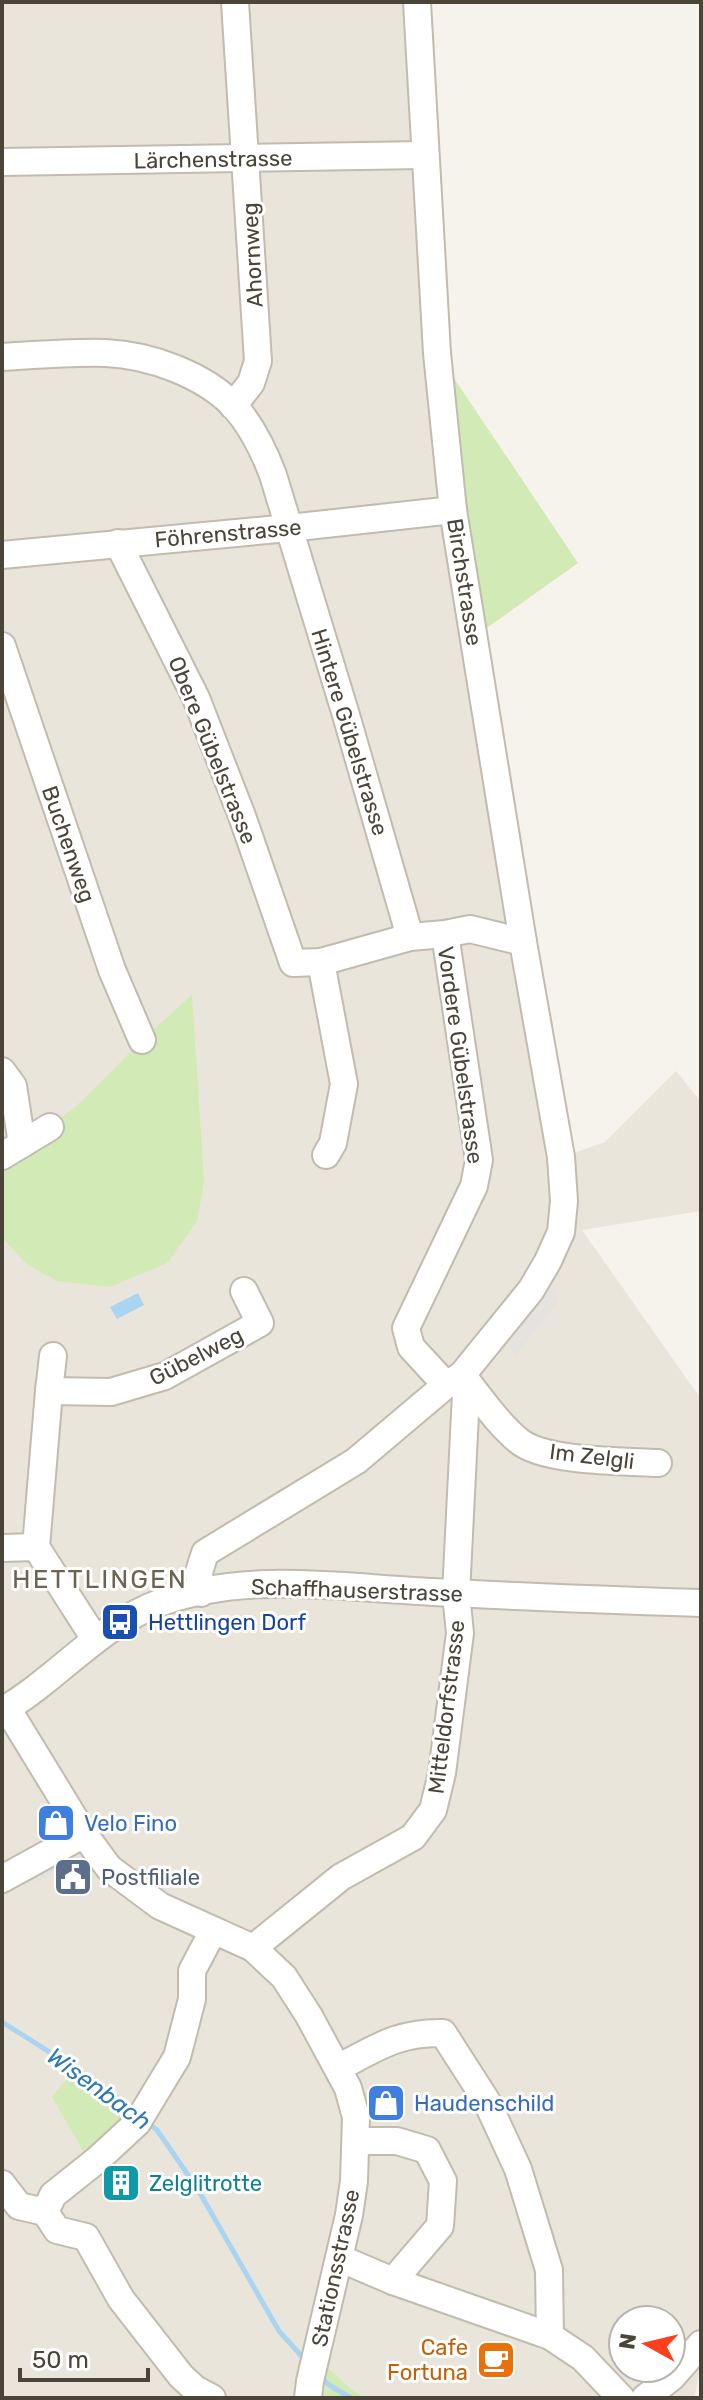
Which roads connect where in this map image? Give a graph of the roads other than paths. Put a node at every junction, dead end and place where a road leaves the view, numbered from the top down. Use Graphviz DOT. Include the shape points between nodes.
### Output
graph roads {
  1 [pos="235,2"];
  2 [pos="417,2"];
  3 [pos="424,155"];
  4 [pos="246,158"];
  5 [pos="2,162"];
  6 [pos="2,357"];
  7 [pos="233,406"];
  8 [pos="453,510"];
  9 [pos="289,528"];
  10 [pos="118,543"];
  11 [pos="2,555"];
  12 [pos="2,646"];
  13 [pos="445,934"];
  14 [pos="410,937"];
  15 [pos="523,942"];
  16 [pos="321,962"];
  17 [pos="142,1040"];
  18 [pos="2,1071"];
  19 [pos="50,1127"];
  20 [pos="12,1150"];
  21 [pos="326,1155"];
  22 [pos="244,1291"];
  23 [pos="53,1356"];
  24 [pos="454,1380"];
  25 [pos="49,1391"];
  26 [pos="658,1463"];
  27 [pos="36,1547"];
  28 [pos="2,1548"];
  29 [pos="201,1593"];
  30 [pos="456,1594"];
  31 [pos="701,1603"];
  32 [pos="95,1639"];
  33 [pos="5,1710"];
  34 [pos="84,1834"];
  35 [pos="2,1879"];
  36 [pos="213,1931"];
  37 [pos="253,1948"];
  38 [pos="338,2068"];
  39 [pos="357,2141"];
  40 [pos="2,2184"];
  41 [pos="45,2212"];
  42 [pos="339,2258"];
  43 [pos="393,2281"];
  44 [pos="550,2336"];
  45 [pos="701,2344"];
  46 [pos="311,2378"];
  47 [pos="212,2398"];
  48 [pos="621,2398"];
  49 [pos="645,2398"];
  1 -- 4 [label="street, Ahornweg"];
  2 -- 3 [label="street, Birchstrasse"];
  3 -- 4 [label="street, Lärchenstrasse"];
  3 -- 8 [label="street, Birchstrasse"];
  4 -- 5 [label="street, Lärchenstrasse"];
  4 -- 7 [label="street, Ahornweg" via="258,361 251,383"];
  6 -- 7 [label="street" via="145,357 174,367"];
  7 -- 9 [label="street, Hintere Gübelstrasse" via="264,453"];
  8 -- 9 [label="street, Föhrenstrasse"];
  8 -- 15 [label="street, Birchstrasse"];
  9 -- 10 [label="street, Föhrenstrasse"];
  9 -- 14 [label="street, Hintere Gübelstrasse"];
  10 -- 11 [label="street, Föhrenstrasse"];
  10 -- 16 [label="street, Obere Gübelstrasse" via="196,698 293,963"];
  12 -- 17 [label="street, Buchenweg" via="112,970"];
  13 -- 14 [label="street"];
  13 -- 15 [label="street" via="470,929"];
  13 -- 24 [label="street, Vordere Gübelstrasse" via="479,1160 474,1186 406,1328 411,1347"];
  14 -- 16 [label="street"];
  15 -- 24 [label="street, Birchstrasse" via="561,1157 561,1232 531,1290"];
  16 -- 21 [label="street" via="344,1084"];
  18 -- 20 [label="street" via="13,1086"];
  19 -- 20 [label="street"];
  22 -- 25 [label="street, Gübelweg" via="260,1323 165,1376 111,1392"];
  23 -- 25 [label="street"];
  24 -- 26 [label="street, Im Zelgli" via="520,1443 566,1457"];
  24 -- 29 [label="street, Birchstrasse" via="356,1461 205,1553 199,1572"];
  24 -- 30 [label="street, Mitteldorfstrasse" via="466,1394"];
  25 -- 27 [label="street"];
  27 -- 28 [label="street"];
  27 -- 32 [label="street"];
  29 -- 30 [label="street, Schaffhauserstrasse" via="281,1584"];
  29 -- 32 [label="street, Schaffhauserstrasse" via="162,1602"];
  30 -- 31 [label="street, Schaffhauserstrasse"];
  30 -- 37 [label="street, Mitteldorfstrasse" via="460,1633 433,1810 413,1837 341,1877"];
  32 -- 33 [label="street, Schaffhauserstrasse"];
  33 -- 34 [label="street, Stationsstrasse"];
  34 -- 35 [label="street"];
  34 -- 36 [label="street, Stationsstrasse" via="119,1877 160,1906"];
  36 -- 37 [label="street, Stationsstrasse"];
  36 -- 41 [label="street" via="192,1971 192,1999 177,2057 141,2116 53,2195"];
  37 -- 38 [label="street, Stationsstrasse" via="284,1977"];
  38 -- 39 [label="street, Stationsstrasse" via="356,2117"];
  38 -- 44 [label="street" via="393,2039 443,2033 486,2100 518,2169 549,2270"];
  39 -- 42 [label="street, Stationsstrasse"];
  39 -- 43 [label="street" via="397,2141 427,2150 443,2181 440,2226"];
  40 -- 41 [label="street" via="19,2206"];
  41 -- 47 [label="street" via="57,2230 86,2237 121,2299 181,2376"];
  42 -- 43 [label="street"];
  42 -- 46 [label="street, Stationsstrasse"];
  43 -- 44 [label="street"];
  44 -- 48 [label="street" via="583,2358"];
  45 -- 49 [label="street"];
}
